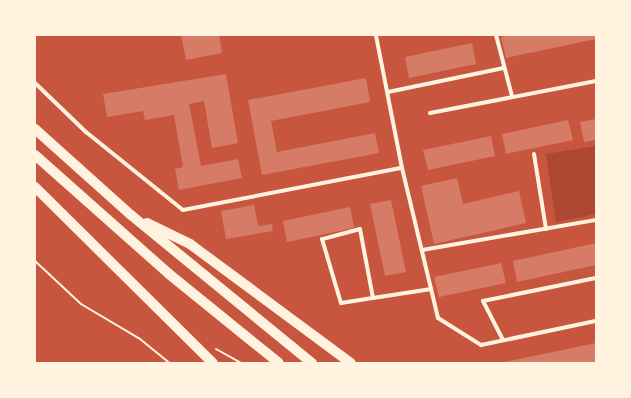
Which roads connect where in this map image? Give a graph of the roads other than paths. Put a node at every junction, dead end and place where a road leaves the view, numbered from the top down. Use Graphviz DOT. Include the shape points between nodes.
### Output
graph roads {
  1 [pos="376,35"];
  2 [pos="496,35"];
  3 [pos="504,68"];
  4 [pos="596,81"];
  5 [pos="35,83"];
  6 [pos="388,92"];
  7 [pos="512,96"];
  8 [pos="430,113"];
  9 [pos="35,129"];
  10 [pos="534,154"];
  11 [pos="35,155"];
  12 [pos="402,168"];
  13 [pos="35,187"];
  14 [pos="131,215"];
  15 [pos="596,220"];
  16 [pos="546,228"];
  17 [pos="422,250"];
  18 [pos="596,278"];
  19 [pos="431,289"];
  20 [pos="373,298"];
  21 [pos="596,321"];
  22 [pos="503,340"];
  23 [pos="213,363"];
  24 [pos="278,363"];
  25 [pos="312,363"];
  26 [pos="351,363"];
  1 -- 6 [label="street"];
  2 -- 3 [label="street"];
  3 -- 6 [label="street"];
  3 -- 7 [label="street"];
  4 -- 7 [label="street"];
  5 -- 12 [label="street" via="86,132 178,209"];
  6 -- 12 [label="street"];
  7 -- 8 [label="street"];
  9 -- 14 [label="highway"];
  10 -- 16 [label="street"];
  11 -- 24 [label="highway" via="169,274"];
  12 -- 17 [label="street"];
  13 -- 23 [label="highway" via="122,270"];
  14 -- 25 [label="highway"];
  14 -- 26 [label="highway" via="190,244"];
  15 -- 16 [label="street"];
  16 -- 17 [label="street"];
  17 -- 19 [label="street"];
  18 -- 22 [label="street" via="483,301"];
  19 -- 20 [label="street"];
  19 -- 22 [label="street" via="438,318 481,345"];
  20 -- 20 [label="street" via="341,303 322,239 360,229"];
  21 -- 22 [label="street"];
}
